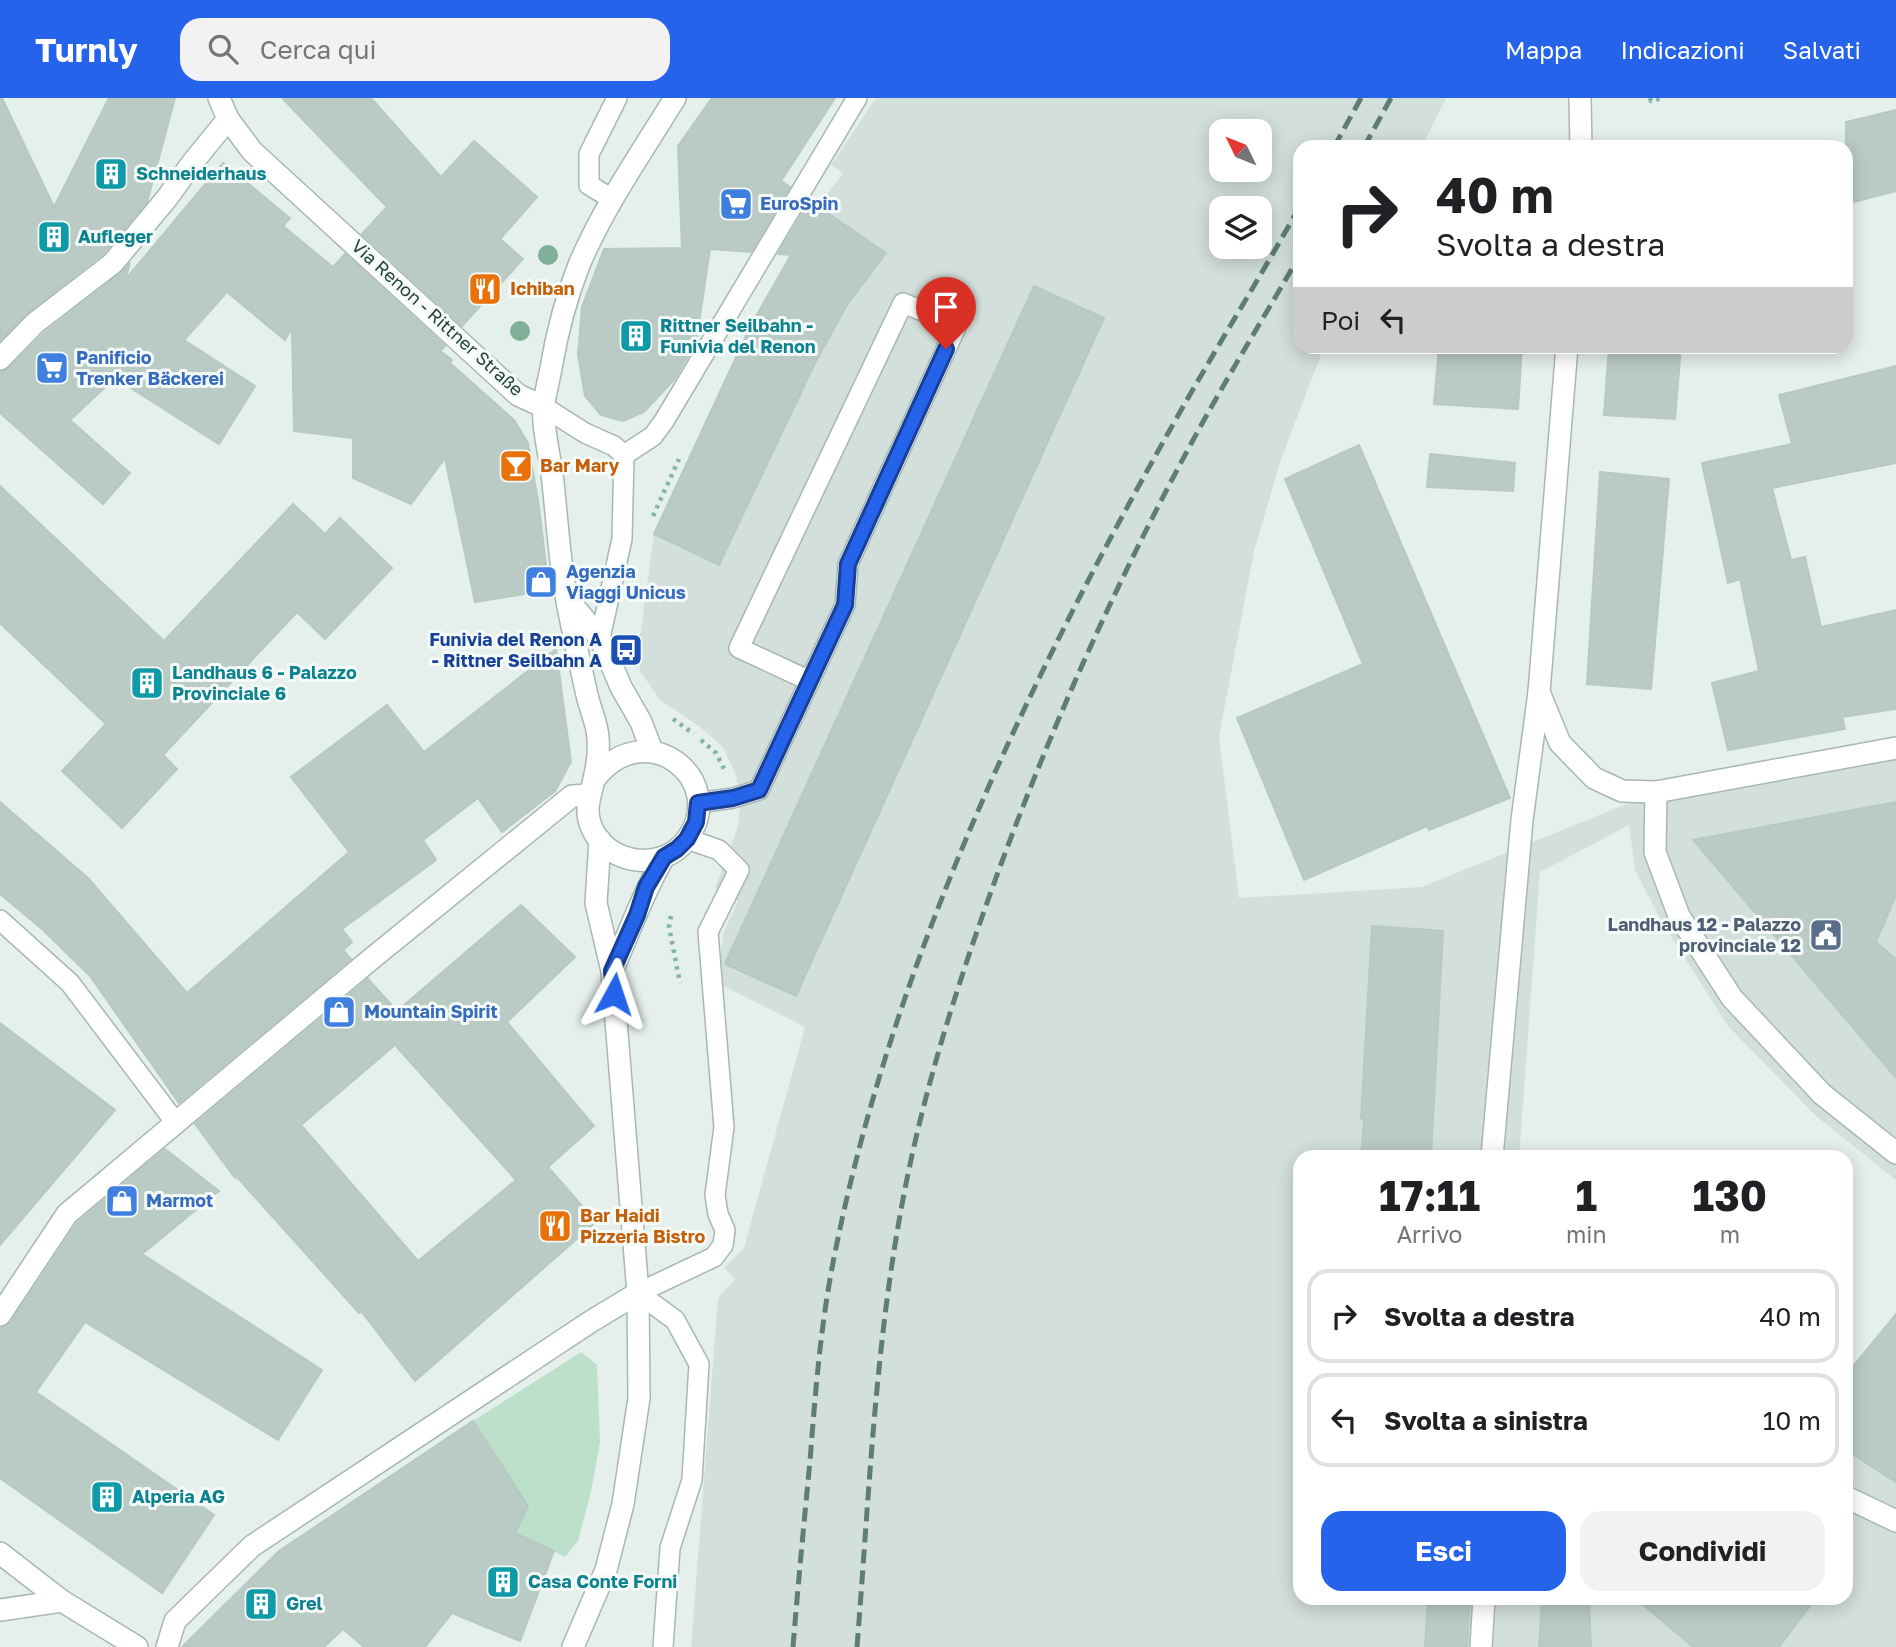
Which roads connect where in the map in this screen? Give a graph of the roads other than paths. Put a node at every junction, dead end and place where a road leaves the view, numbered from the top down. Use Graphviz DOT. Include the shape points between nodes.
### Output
graph roads {
  1 [pos="219,98"];
  2 [pos="617,98"];
  3 [pos="675,98"];
  4 [pos="857,98"];
  5 [pos="1580,98"];
  6 [pos="228,119"];
  7 [pos="1581,140"];
  8 [pos="612,200"];
  9 [pos="1566,354"];
  10 [pos="0,359"];
  11 [pos="544,407"];
  12 [pos="624,455"];
  13 [pos="566,598"];
  14 [pos="600,638"];
  15 [pos="810,681"];
  16 [pos="1539,692"];
  17 [pos="1896,748"];
  18 [pos="652,751"];
  19 [pos="591,787"];
  20 [pos="1656,792"];
  21 [pos="698,803"];
  22 [pos="687,839"];
  23 [pos="600,840"];
  24 [pos="664,857"];
  25 [pos="0,920"];
  26 [pos="612,971"];
  27 [pos="176,1123"];
  28 [pos="1493,1150"];
  29 [pos="1896,1153"];
  30 [pos="638,1293"];
  31 [pos="0,1315"];
  32 [pos="1853,1500"];
  33 [pos="1896,1521"];
  34 [pos="0,1553"];
  35 [pos="62,1601"];
  36 [pos="1484,1605"];
  37 [pos="0,1610"];
  38 [pos="137,1647"];
  39 [pos="167,1647"];
  40 [pos="573,1647"];
  41 [pos="663,1647"];
  42 [pos="1481,1647"];
  1 -- 6 [label="street, Via Renon - Rittner Straße"];
  2 -- 8 [label="lane" via="589,154 589,185"];
  3 -- 8 [label="street"];
  4 -- 12 [label="lane" via="664,421 653,436"];
  5 -- 7 [label="street"];
  6 -- 10 [label="street" via="113,263 35,323"];
  6 -- 11 [label="street, Via Renon - Rittner Straße" via="252,151 518,395"];
  8 -- 11 [label="street" via="580,265 559,327"];
  9 -- 16 [label="street"];
  11 -- 12 [label="lane"];
  11 -- 13 [label="street"];
  12 -- 14 [label="lane" via="622,539"];
  13 -- 14 [label="street"];
  13 -- 19 [label="street" via="598,737"];
  14 -- 18 [label="street"];
  15 -- 15 [label="lane" via="845,605 848,564 957,325 903,303 739,648"];
  15 -- 21 [label="lane" via="759,790"];
  16 -- 20 [label="street" via="1560,743 1594,778 1622,791"];
  16 -- 28 [label="street" via="1522,820"];
  17 -- 20 [label="street"];
  18 -- 19 [label="street" via="619,756 605,766"];
  18 -- 21 [label="street" via="685,769"];
  19 -- 23 [label="street" via="587,811"];
  19 -- 27 [label="street" via="572,796"];
  20 -- 29 [label="street" via="1655,852 1679,916 1731,998 1822,1094"];
  21 -- 22 [label="street" via="696,822"];
  22 -- 24 [label="street"];
  22 -- 30 [label="lane" via="719,850 739,870 708,932 724,1127 715,1195 725,1230 723,1245 714,1257"];
  23 -- 24 [label="street" via="629,860"];
  23 -- 26 [label="street" via="596,903"];
  24 -- 26 [label="street" via="646,887"];
  25 -- 27 [label="lane" via="70,983"];
  26 -- 30 [label="street"];
  27 -- 31 [label="street" via="67,1214"];
  30 -- 39 [label="street" via="252,1546 175,1621"];
  30 -- 40 [label="street" via="639,1398 623,1504 606,1570"];
  30 -- 41 [label="lane" via="675,1320 699,1364 692,1480 670,1548"];
  32 -- 33 [label="street"];
  34 -- 35 [label="street"];
  35 -- 37 [label="street"];
  35 -- 38 [label="street"];
  36 -- 42 [label="street"];
}
